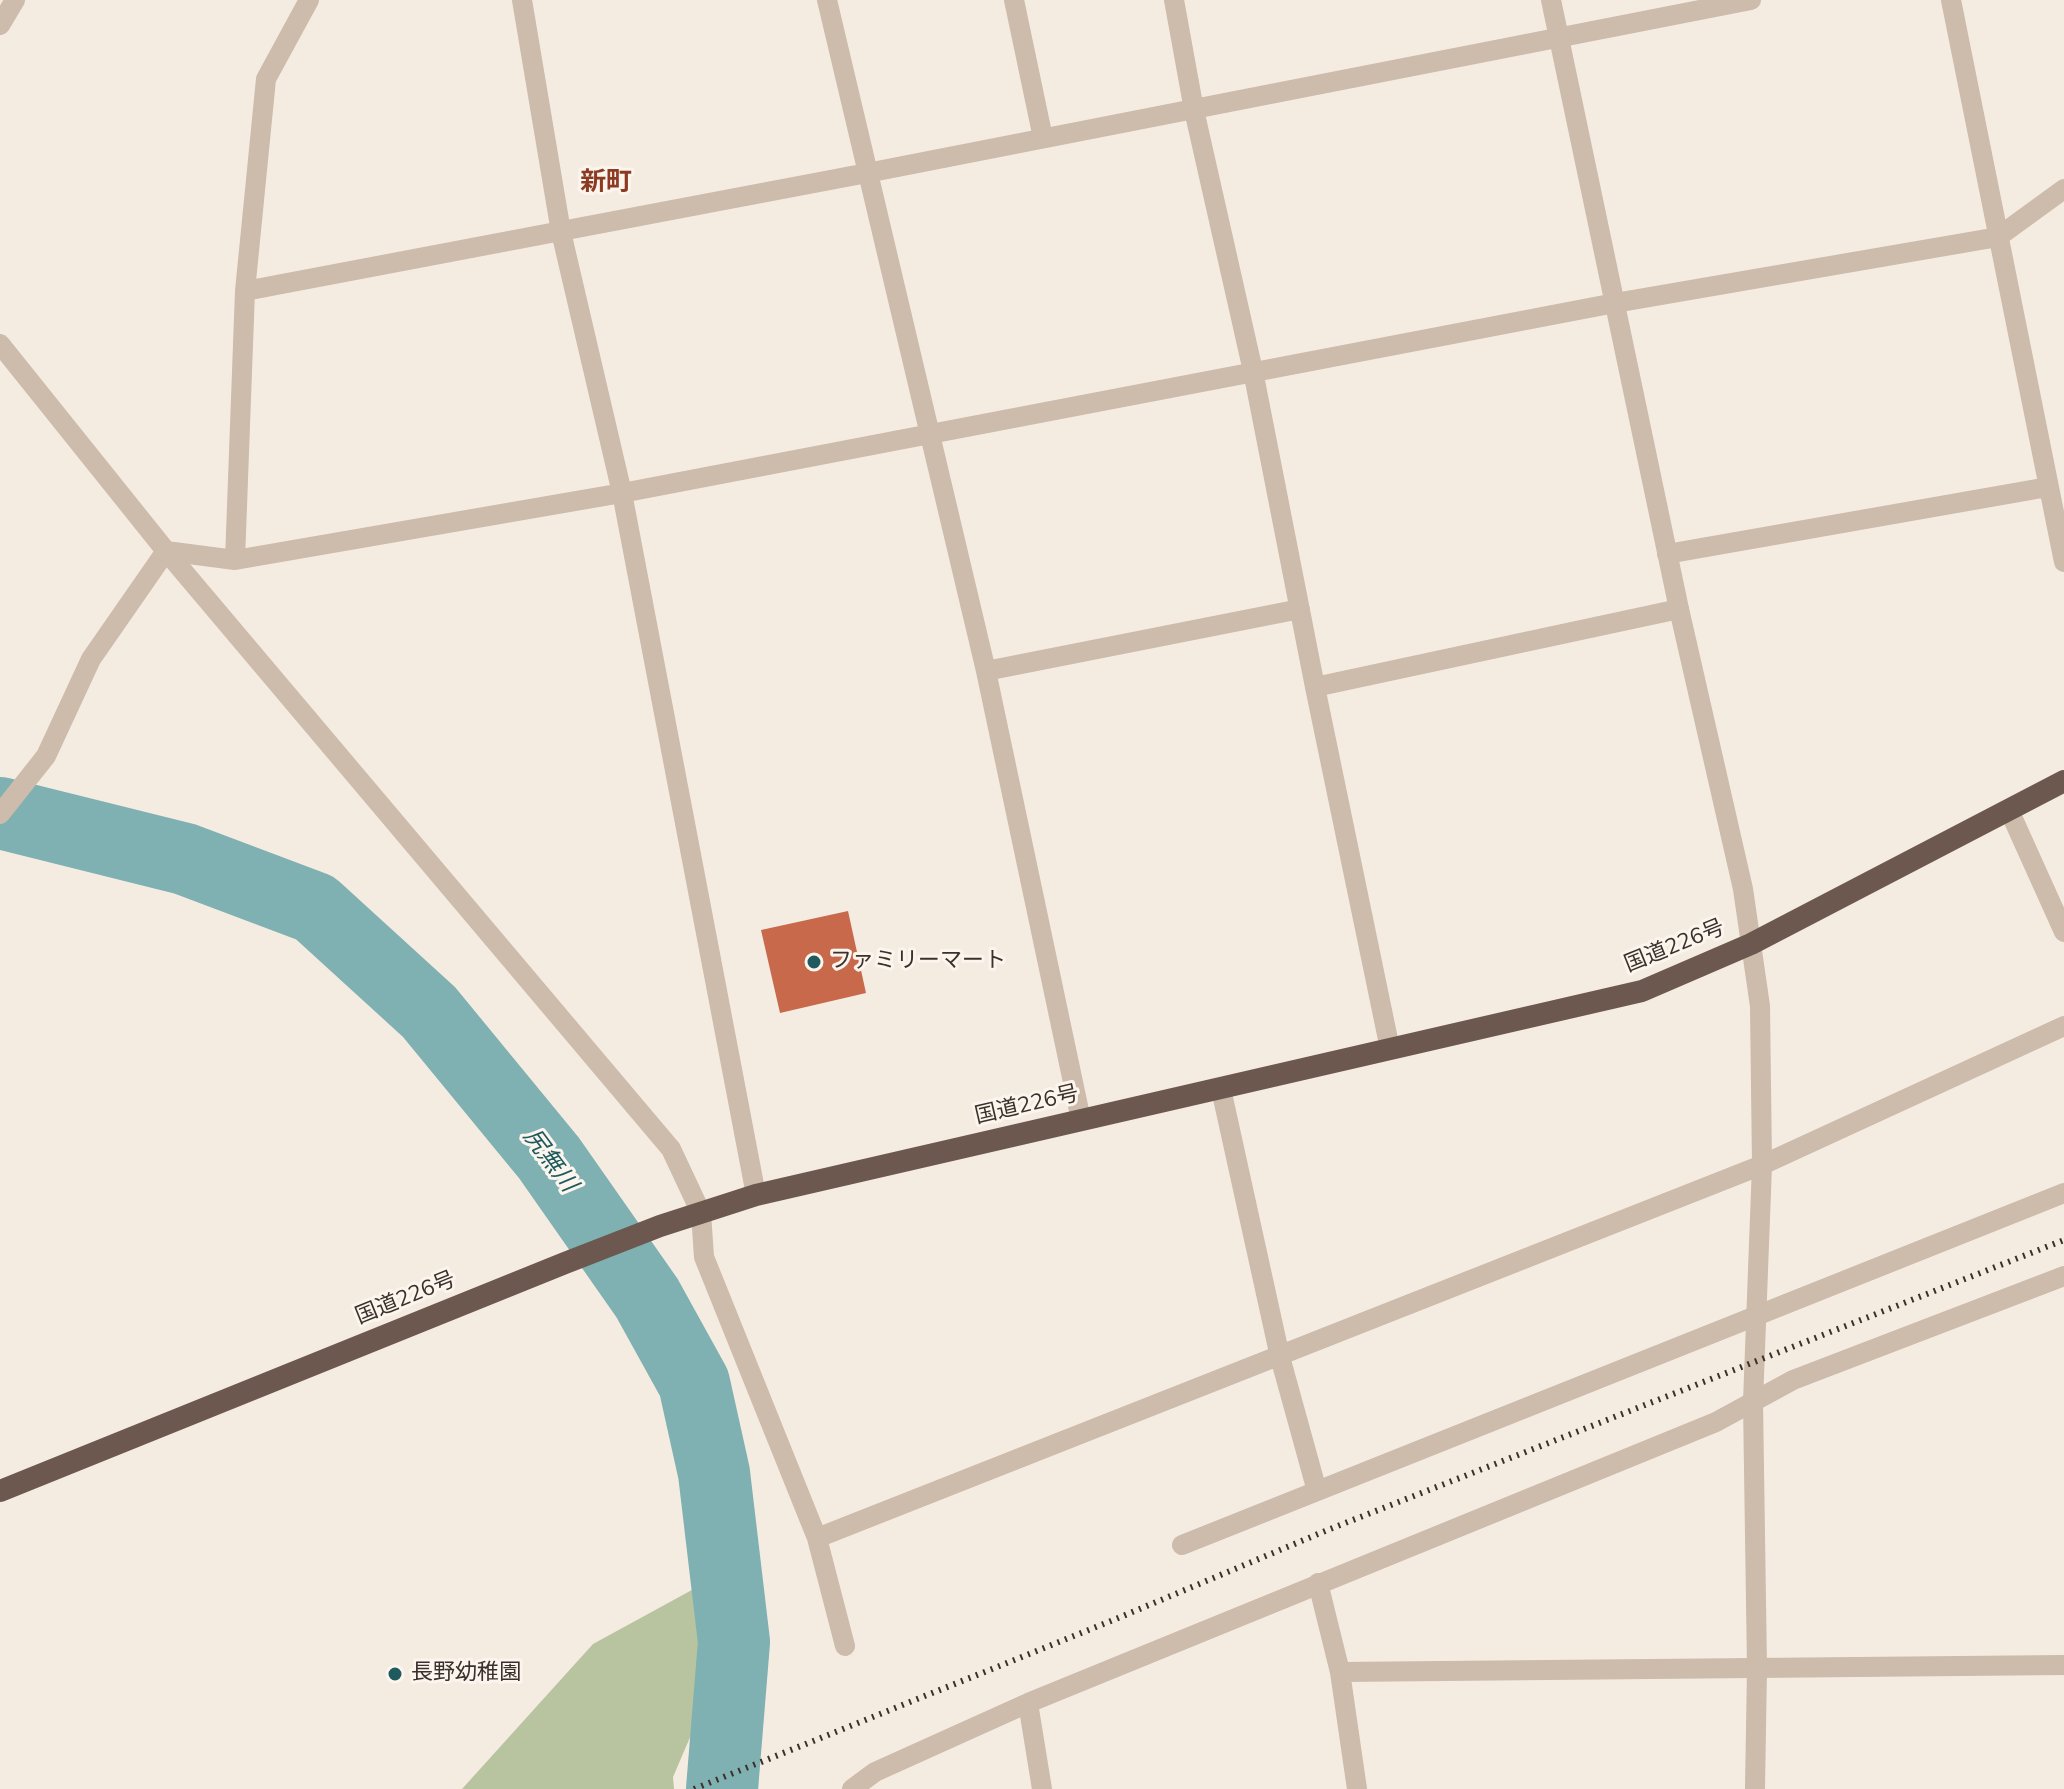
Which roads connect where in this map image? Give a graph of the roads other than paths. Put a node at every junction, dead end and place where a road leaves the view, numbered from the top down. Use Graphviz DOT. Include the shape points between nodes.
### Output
graph roads {
  1 [pos="15,0"];
  2 [pos="309,0"];
  3 [pos="522,0"];
  4 [pos="827,0"];
  5 [pos="1014,0"];
  6 [pos="1174,0"];
  7 [pos="1551,0"];
  8 [pos="1751,0"];
  9 [pos="1951,0"];
  10 [pos="0,25"];
  11 [pos="1559,37"];
  12 [pos="1194,110"];
  13 [pos="1043,138"];
  14 [pos="867,173"];
  15 [pos="2064,189"];
  16 [pos="561,232"];
  17 [pos="1998,237"];
  18 [pos="245,291"];
  19 [pos="1615,303"];
  20 [pos="0,344"];
  21 [pos="1253,371"];
  22 [pos="931,432"];
  23 [pos="2048,487"];
  24 [pos="622,493"];
  25 [pos="166,551"];
  26 [pos="1667,554"];
  27 [pos="235,560"];
  28 [pos="2064,562"];
  29 [pos="1300,609"];
  30 [pos="1679,609"];
  31 [pos="986,671"];
  32 [pos="1315,687"];
  33 [pos="2064,781"];
  34 [pos="2009,810"];
  35 [pos="0,814"];
  36 [pos="2064,932"];
  37 [pos="1751,944"];
  38 [pos="2064,1026"];
  39 [pos="1390,1049"];
  40 [pos="1221,1089"];
  41 [pos="1081,1120"];
  42 [pos="1762,1165"];
  43 [pos="2064,1193"];
  44 [pos="756,1195"];
  45 [pos="701,1213"];
  46 [pos="2064,1276"];
  47 [pos="1756,1314"];
  48 [pos="1280,1357"];
  49 [pos="1753,1402"];
  50 [pos="0,1491"];
  51 [pos="1317,1491"];
  52 [pos="817,1538"];
  53 [pos="1182,1545"];
  54 [pos="1318,1583"];
  55 [pos="845,1646"];
  56 [pos="2064,1665"];
  57 [pos="1757,1668"];
  58 [pos="1340,1672"];
  59 [pos="1028,1703"];
  60 [pos="852,1789"];
  61 [pos="1042,1789"];
  62 [pos="1357,1789"];
  63 [pos="1755,1789"];
  1 -- 10 [label="street"];
  2 -- 18 [label="street" via="266,79"];
  3 -- 16 [label="street"];
  4 -- 14 [label="street"];
  5 -- 13 [label="street"];
  6 -- 12 [label="street"];
  7 -- 11 [label="street"];
  8 -- 11 [label="street"];
  9 -- 17 [label="street"];
  11 -- 12 [label="street"];
  11 -- 19 [label="street"];
  12 -- 13 [label="street"];
  12 -- 21 [label="street"];
  13 -- 14 [label="street"];
  14 -- 16 [label="street"];
  14 -- 22 [label="street"];
  15 -- 17 [label="street"];
  16 -- 18 [label="street"];
  16 -- 24 [label="street"];
  17 -- 19 [label="street"];
  17 -- 23 [label="street"];
  18 -- 27 [label="street"];
  19 -- 21 [label="street"];
  19 -- 26 [label="street"];
  20 -- 25 [label="street"];
  21 -- 22 [label="street"];
  21 -- 29 [label="street"];
  22 -- 24 [label="street"];
  22 -- 31 [label="street"];
  23 -- 26 [label="street"];
  23 -- 28 [label="street"];
  24 -- 27 [label="street"];
  24 -- 44 [label="street"];
  25 -- 27 [label="street"];
  25 -- 35 [label="street" via="91,659 46,756"];
  25 -- 45 [label="street" via="671,1149"];
  26 -- 30 [label="street"];
  29 -- 31 [label="street"];
  29 -- 32 [label="street"];
  30 -- 32 [label="street"];
  30 -- 37 [label="street"];
  31 -- 41 [label="street"];
  32 -- 39 [label="street"];
  33 -- 34 [label="highway, 国道226号"];
  34 -- 36 [label="street"];
  34 -- 37 [label="highway, 国道226号"];
  37 -- 39 [label="highway, 国道226号" via="1642,991"];
  37 -- 42 [label="street" via="1760,1006"];
  38 -- 42 [label="street"];
  39 -- 40 [label="highway, 国道226号"];
  40 -- 41 [label="highway, 国道226号"];
  40 -- 48 [label="street"];
  41 -- 44 [label="highway, 国道226号"];
  42 -- 47 [label="street"];
  42 -- 48 [label="street"];
  43 -- 47 [label="street"];
  44 -- 45 [label="highway, 国道226号"];
  45 -- 50 [label="highway, 国道226号"];
  45 -- 52 [label="street" via="704,1257"];
  46 -- 49 [label="street" via="1793,1380"];
  47 -- 49 [label="street"];
  47 -- 51 [label="street"];
  48 -- 51 [label="street"];
  48 -- 52 [label="street"];
  49 -- 54 [label="street" via="1716,1422"];
  49 -- 57 [label="street"];
  51 -- 53 [label="street"];
  52 -- 55 [label="street"];
  54 -- 58 [label="street"];
  54 -- 59 [label="street"];
  56 -- 57 [label="street"];
  57 -- 58 [label="street"];
  57 -- 63 [label="street"];
  58 -- 62 [label="street"];
  59 -- 60 [label="street" via="875,1772"];
  59 -- 61 [label="street"];
}
